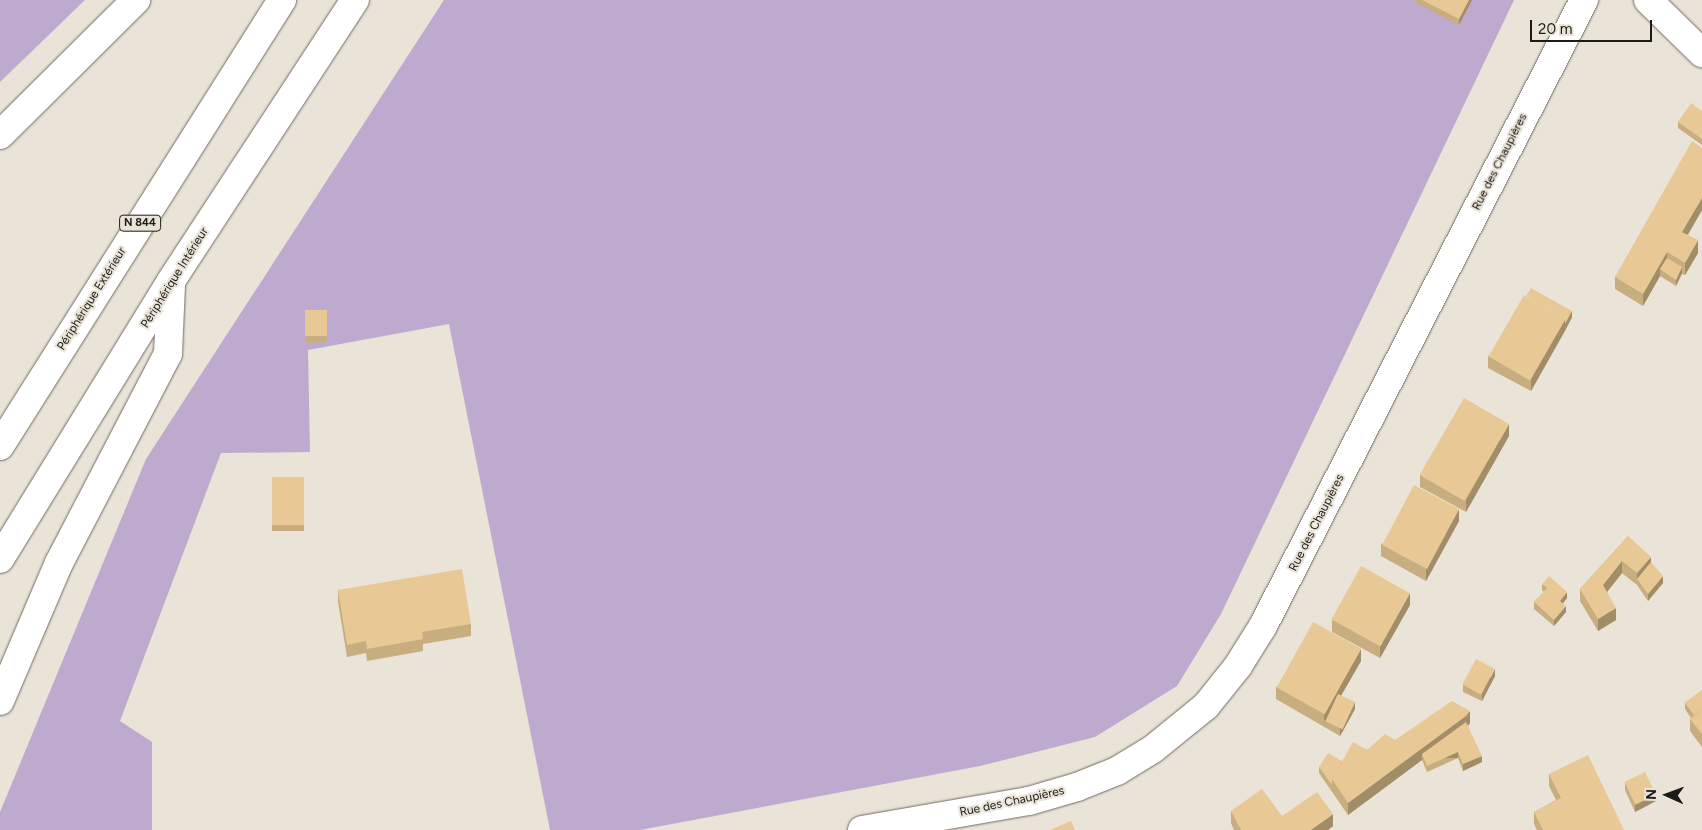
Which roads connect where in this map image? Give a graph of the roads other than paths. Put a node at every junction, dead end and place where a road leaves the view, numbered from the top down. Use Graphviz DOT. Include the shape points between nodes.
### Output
graph roads {
  1 [pos="136,0"];
  2 [pos="282,0"];
  3 [pos="355,0"];
  4 [pos="1584,0"];
  5 [pos="1648,0"];
  6 [pos="1702,53"];
  7 [pos="0,135"];
  8 [pos="171,282"];
  9 [pos="0,446"];
  10 [pos="0,559"];
  11 [pos="0,700"];
  12 [pos="862,830"];
  1 -- 7 [label="main road"];
  2 -- 9 [label="main road, Périphérique Extérieur / N 844"];
  3 -- 8 [label="main road, Périphérique Intérieur"];
  4 -- 12 [label="main road, Rue des Chaupières" via="1263,626 1238,666 1206,706 1153,749 1117,771 1077,787 1029,801"];
  5 -- 6 [label="main road"];
  8 -- 10 [label="main road, Périphérique Intérieur"];
  8 -- 11 [label="main road" via="168,354 59,563"];
}
